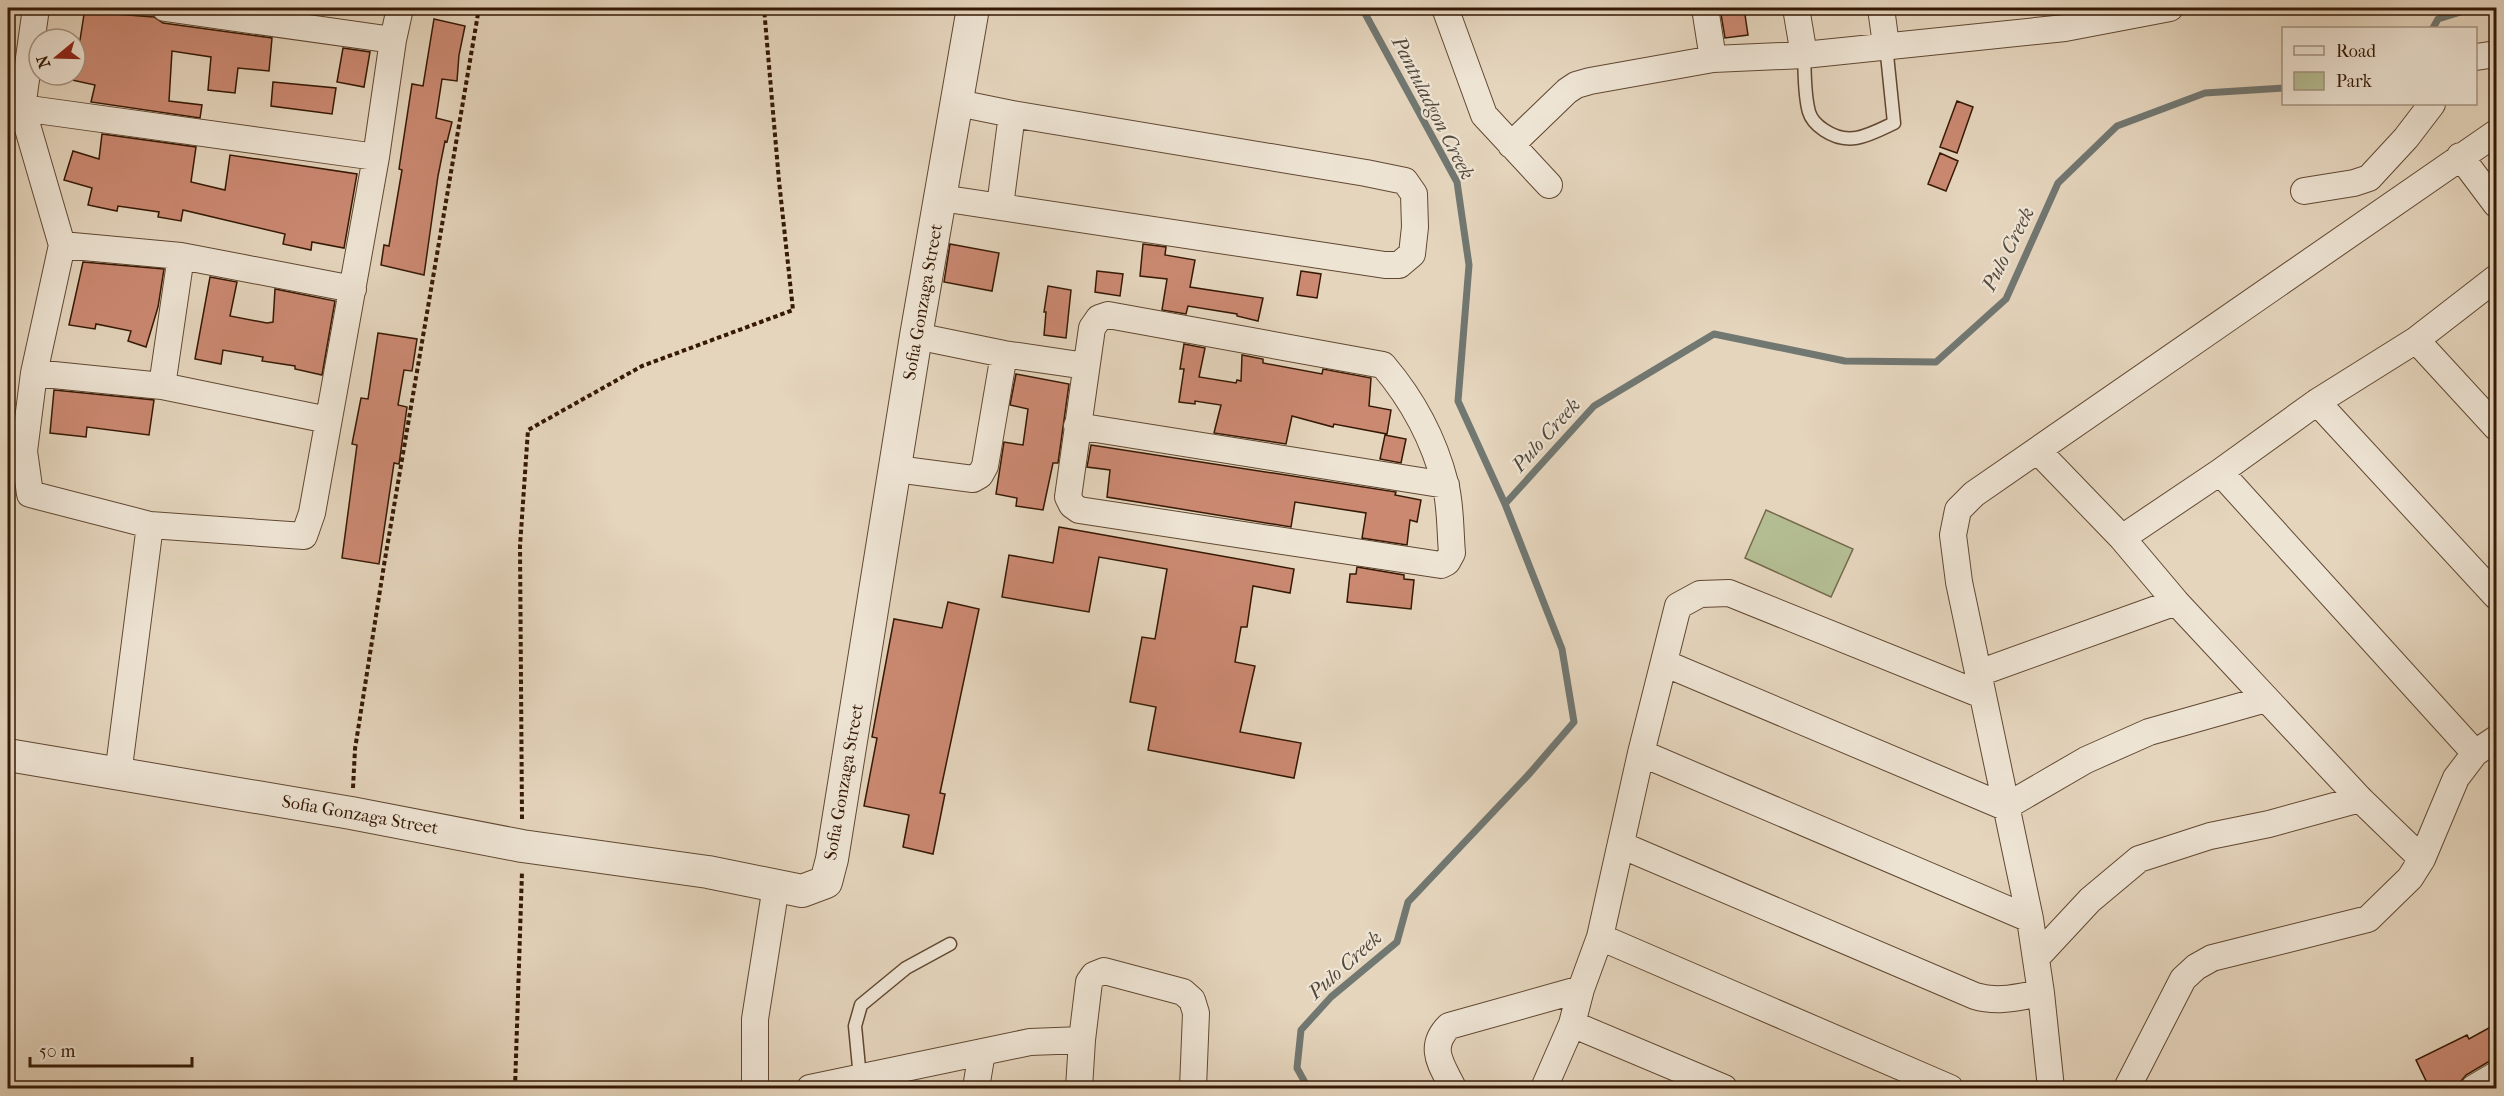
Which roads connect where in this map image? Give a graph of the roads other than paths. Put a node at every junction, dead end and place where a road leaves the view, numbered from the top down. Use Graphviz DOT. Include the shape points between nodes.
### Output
graph roads {
  1 [pos="36,8"];
  2 [pos="165,8"];
  3 [pos="400,8"];
  4 [pos="973,8"];
  5 [pos="1445,8"];
  6 [pos="1705,8"];
  7 [pos="1796,8"];
  8 [pos="1881,8"];
  9 [pos="2170,8"];
  10 [pos="2068,18"];
  11 [pos="393,40"];
  12 [pos="1886,45"];
  13 [pos="2496,54"];
  14 [pos="1804,55"];
  15 [pos="2477,57"];
  16 [pos="1713,59"];
  17 [pos="958,103"];
  18 [pos="2431,105"];
  19 [pos="22,108"];
  20 [pos="1012,114"];
  21 [pos="2496,133"];
  22 [pos="1511,145"];
  23 [pos="2460,156"];
  24 [pos="376,157"];
  25 [pos="1549,185"];
  26 [pos="2304,191"];
  27 [pos="941,198"];
  28 [pos="2496,204"];
  29 [pos="1000,206"];
  30 [pos="62,245"];
  31 [pos="181,256"];
  32 [pos="2496,278"];
  33 [pos="354,289"];
  34 [pos="916,336"];
  35 [pos="2416,340"];
  36 [pos="1004,354"];
  37 [pos="1086,366"];
  38 [pos="34,373"];
  39 [pos="162,386"];
  40 [pos="2317,402"];
  41 [pos="328,420"];
  42 [pos="1077,426"];
  43 [pos="2496,427"];
  44 [pos="2037,452"];
  45 [pos="896,469"];
  46 [pos="2220,472"];
  47 [pos="1446,485"];
  48 [pos="150,525"];
  49 [pos="2122,538"];
  50 [pos="2496,596"];
  51 [pos="2176,602"];
  52 [pos="1664,663"];
  53 [pos="1981,684"];
  54 [pos="2266,699"];
  55 [pos="2486,746"];
  56 [pos="1641,753"];
  57 [pos="8,755"];
  58 [pos="118,775"];
  59 [pos="2360,799"];
  60 [pos="2005,807"];
  61 [pos="1621,845"];
  62 [pos="2422,859"];
  63 [pos="776,886"];
  64 [pos="2030,919"];
  65 [pos="1600,937"];
  66 [pos="950,944"];
  67 [pos="2037,957"];
  68 [pos="1581,989"];
  69 [pos="2041,993"];
  70 [pos="1572,1024"];
  71 [pos="1082,1040"];
  72 [pos="982,1052"];
  73 [pos="2496,1075"];
  74 [pos="860,1078"];
  75 [pos="754,1089"];
  76 [pos="810,1089"];
  77 [pos="976,1089"];
  78 [pos="1079,1089"];
  79 [pos="1193,1089"];
  80 [pos="1453,1089"];
  81 [pos="1544,1089"];
  82 [pos="1724,1089"];
  83 [pos="1950,1089"];
  84 [pos="2051,1089"];
  85 [pos="2127,1089"];
  86 [pos="2474,1089"];
  1 -- 19 [label="street"];
  2 -- 11 [label="street"];
  3 -- 11 [label="street"];
  4 -- 17 [label="street, Sofia Gonzaga Street"];
  5 -- 22 [label="street" via="1484,115"];
  6 -- 16 [label="street"];
  7 -- 14 [label="street"];
  8 -- 12 [label="street"];
  9 -- 10 [label="street"];
  10 -- 12 [label="street"];
  11 -- 24 [label="street"];
  12 -- 14 [label="street"];
  12 -- 14 [label="lane" via="1894,123 1862,138 1847,140 1819,126 1810,114"];
  13 -- 15 [label="street"];
  14 -- 16 [label="street"];
  16 -- 22 [label="street" via="1576,85"];
  17 -- 20 [label="street"];
  17 -- 27 [label="street, Sofia Gonzaga Street"];
  18 -- 26 [label="street" via="2369,178"];
  19 -- 24 [label="street"];
  19 -- 30 [label="street"];
  20 -- 29 [label="street"];
  20 -- 29 [label="street" via="1406,181 1414,194 1412,254 1399,265 1385,265"];
  21 -- 23 [label="street"];
  22 -- 25 [label="street"];
  23 -- 28 [label="street"];
  23 -- 44 [label="street"];
  24 -- 33 [label="street"];
  27 -- 29 [label="street"];
  27 -- 34 [label="street, Sofia Gonzaga Street"];
  30 -- 31 [label="street"];
  30 -- 38 [label="street"];
  31 -- 33 [label="street"];
  31 -- 39 [label="street"];
  32 -- 35 [label="street"];
  33 -- 41 [label="street"];
  34 -- 36 [label="street"];
  34 -- 45 [label="street, Sofia Gonzaga Street"];
  35 -- 40 [label="street"];
  35 -- 43 [label="street"];
  36 -- 37 [label="street"];
  36 -- 45 [label="street" via="985,466 980,475 973,479"];
  37 -- 42 [label="street"];
  37 -- 47 [label="street" via="1092,328 1099,318 1108,315 1383,365 1421,420"];
  38 -- 39 [label="street"];
  38 -- 48 [label="street" via="24,451 30,494"];
  39 -- 41 [label="street"];
  40 -- 46 [label="street"];
  40 -- 50 [label="street"];
  41 -- 48 [label="street" via="312,513 304,536"];
  42 -- 47 [label="street"];
  42 -- 47 [label="street" via="1068,497 1079,510 1441,565 1452,553"];
  44 -- 49 [label="street"];
  44 -- 53 [label="street" via="1974,494 1958,510 1953,535 1959,582"];
  45 -- 63 [label="street, Sofia Gonzaga Street" via="826,882 802,891"];
  46 -- 49 [label="street"];
  46 -- 55 [label="street"];
  48 -- 58 [label="street"];
  49 -- 51 [label="street"];
  51 -- 53 [label="street"];
  51 -- 54 [label="street"];
  52 -- 53 [label="street" via="1678,606 1700,594 1729,593"];
  52 -- 56 [label="street"];
  52 -- 60 [label="street"];
  53 -- 60 [label="street"];
  54 -- 59 [label="street"];
  54 -- 60 [label="street" via="2149,732 2086,760"];
  55 -- 62 [label="street" via="2456,778"];
  56 -- 61 [label="street"];
  56 -- 64 [label="street"];
  57 -- 58 [label="street, Sofia Gonzaga Street"];
  58 -- 63 [label="street, Sofia Gonzaga Street"];
  59 -- 62 [label="street"];
  59 -- 67 [label="street" via="2210,836 2139,859 2090,900"];
  60 -- 64 [label="street"];
  61 -- 65 [label="street"];
  61 -- 69 [label="street" via="1975,996 2002,1000"];
  62 -- 85 [label="street" via="2410,878 2368,919 2212,958 2196,967 2183,979"];
  63 -- 75 [label="street" via="755,1019"];
  64 -- 67 [label="street"];
  65 -- 68 [label="street"];
  65 -- 83 [label="street"];
  66 -- 74 [label="lane" via="906,968 861,1005 855,1026"];
  67 -- 69 [label="street"];
  68 -- 70 [label="street"];
  68 -- 80 [label="street" via="1449,1026 1436,1043"];
  69 -- 84 [label="street"];
  70 -- 81 [label="street"];
  70 -- 82 [label="street"];
  71 -- 72 [label="street" via="1030,1042"];
  71 -- 78 [label="street"];
  71 -- 79 [label="street" via="1089,982 1094,975 1104,972 1183,992 1192,1000 1196,1013"];
  72 -- 74 [label="street"];
  72 -- 77 [label="street"];
  73 -- 86 [label="street"];
  74 -- 76 [label="street"];
}
